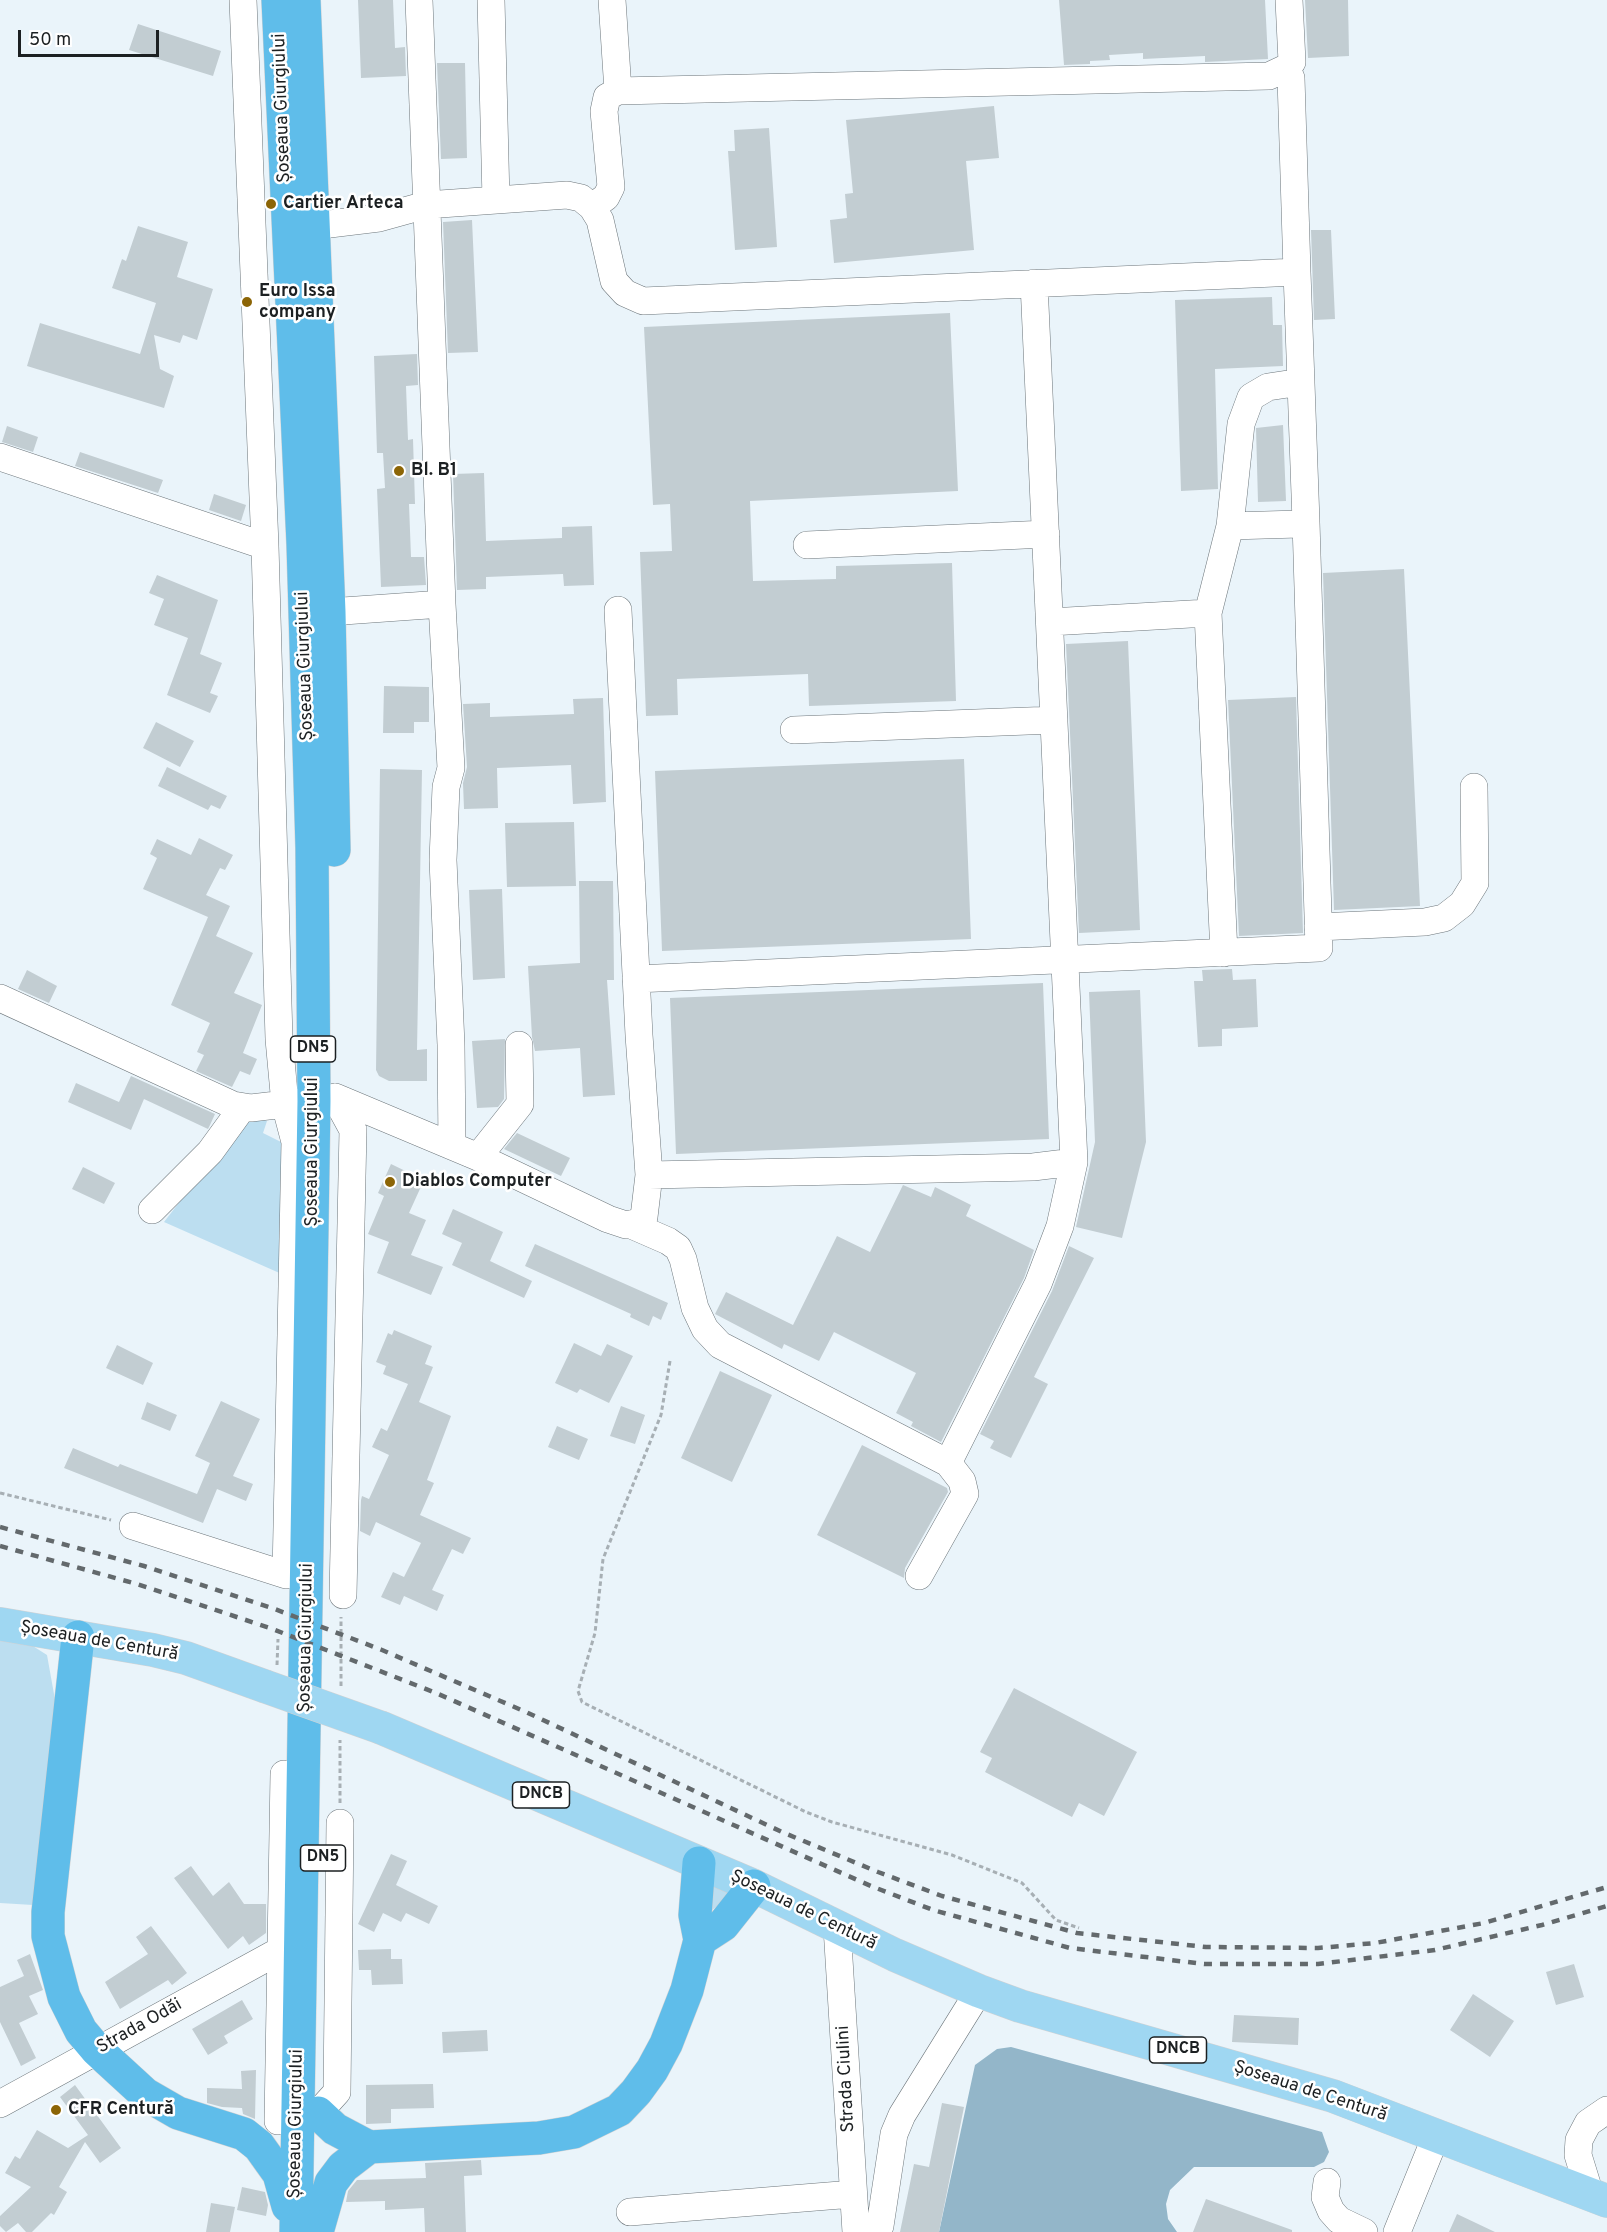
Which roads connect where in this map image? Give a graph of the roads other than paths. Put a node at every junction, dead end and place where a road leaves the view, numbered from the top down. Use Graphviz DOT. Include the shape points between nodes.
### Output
graph roads {
  1 [pos="243,0"];
  2 [pos="278,0"];
  3 [pos="304,0"];
  4 [pos="419,0"];
  5 [pos="491,0"];
  6 [pos="612,0"];
  7 [pos="1289,0"];
  8 [pos="1286,68"];
  9 [pos="618,92"];
  10 [pos="496,200"];
  11 [pos="426,205"];
  12 [pos="592,207"];
  13 [pos="314,226"];
  14 [pos="1297,272"];
  15 [pos="1034,283"];
  16 [pos="1301,382"];
  17 [pos="259,411"];
  18 [pos="297,418"];
  19 [pos="0,457"];
  20 [pos="1306,522"];
  21 [pos="1230,526"];
  22 [pos="1046,534"];
  23 [pos="807,545"];
  24 [pos="265,546"];
  25 [pos="442,604"];
  26 [pos="618,610"];
  27 [pos="329,612"];
  28 [pos="1208,613"];
  29 [pos="1050,622"];
  30 [pos="1054,720"];
  31 [pos="794,730"];
  32 [pos="1474,787"];
  33 [pos="1318,927"];
  34 [pos="1224,953"];
  35 [pos="1065,961"];
  36 [pos="636,979"];
  37 [pos="0,998"];
  38 [pos="519,1045"];
  39 [pos="311,1101"];
  40 [pos="242,1108"];
  41 [pos="452,1146"];
  42 [pos="478,1157"];
  43 [pos="1074,1162"];
  44 [pos="649,1175"];
  45 [pos="152,1210"];
  46 [pos="629,1224"];
  47 [pos="948,1463"];
  48 [pos="133,1526"];
  49 [pos="919,1576"];
  50 [pos="343,1595"];
  51 [pos="0,1624"];
  52 [pos="78,1637"];
  53 [pos="284,1774"];
  54 [pos="340,1823"];
  55 [pos="699,1863"];
  56 [pos="754,1886"];
  57 [pos="837,1927"];
  58 [pos="700,1940"];
  59 [pos="281,1950"];
  60 [pos="979,1991"];
  61 [pos="97,2050"];
  62 [pos="0,2104"];
  63 [pos="1607,2110"];
  64 [pos="298,2111"];
  65 [pos="244,2134"];
  66 [pos="1436,2136"];
  67 [pos="369,2147"];
  68 [pos="1327,2182"];
  69 [pos="853,2194"];
  70 [pos="1598,2198"];
  71 [pos="630,2212"];
  72 [pos="868,2229"];
  73 [pos="295,2232"];
  74 [pos="317,2232"];
  75 [pos="1364,2232"];
  76 [pos="1397,2232"];
  1 -- 17 [label="street"];
  2 -- 18 [label="highway, Șoseaua Giurgiului / DN5"];
  3 -- 13 [label="highway, Șoseaua Giurgiului / DN5"];
  4 -- 11 [label="street"];
  5 -- 10 [label="street"];
  6 -- 9 [label="street"];
  7 -- 8 [label="street" via="1292,62"];
  8 -- 9 [label="street" via="1269,76"];
  8 -- 14 [label="street" via="1291,78"];
  9 -- 12 [label="street" via="607,97 604,111 611,187 606,197"];
  10 -- 11 [label="street"];
  10 -- 12 [label="street" via="567,195 581,198"];
  11 -- 13 [label="street" via="378,218"];
  11 -- 25 [label="street"];
  12 -- 15 [label="street" via="600,220 614,281 625,293 643,300"];
  13 -- 27 [label="highway, Șoseaua Giurgiului / DN5"];
  14 -- 15 [label="street"];
  14 -- 16 [label="street"];
  15 -- 22 [label="street"];
  16 -- 20 [label="street"];
  16 -- 21 [label="street" via="1268,387 1251,397 1241,424"];
  17 -- 18 [label="street"];
  17 -- 24 [label="street"];
  18 -- 39 [label="highway, Șoseaua Giurgiului / DN5" via="312,848"];
  19 -- 24 [label="street"];
  20 -- 21 [label="street"];
  20 -- 33 [label="street"];
  21 -- 28 [label="street"];
  22 -- 23 [label="street"];
  22 -- 29 [label="street"];
  24 -- 39 [label="street" via="278,1027"];
  25 -- 27 [label="street"];
  25 -- 41 [label="street" via="451,768 444,811 443,860"];
  26 -- 36 [label="street"];
  27 -- 39 [label="highway, Șoseaua Giurgiului / DN5" via="334,846"];
  28 -- 29 [label="street"];
  28 -- 34 [label="street"];
  29 -- 30 [label="street"];
  30 -- 31 [label="street"];
  30 -- 35 [label="street"];
  32 -- 33 [label="street" via="1475,884 1462,904 1444,918 1425,922"];
  33 -- 34 [label="street" via="1319,948"];
  34 -- 35 [label="street"];
  35 -- 36 [label="street"];
  35 -- 43 [label="street"];
  36 -- 44 [label="street"];
  37 -- 40 [label="street"];
  38 -- 42 [label="street" via="520,1104"];
  39 -- 40 [label="street"];
  39 -- 41 [label="street"];
  39 -- 48 [label="street" via="295,1142 286,1575"];
  39 -- 50 [label="street" via="353,1130"];
  39 -- 64 [label="highway, Șoseaua Giurgiului / DN5"];
  40 -- 45 [label="street" via="210,1152"];
  41 -- 42 [label="street"];
  42 -- 46 [label="street" via="608,1219"];
  43 -- 44 [label="street" via="1033,1167"];
  43 -- 47 [label="street" via="1060,1226 1038,1284"];
  44 -- 46 [label="street" via="644,1217"];
  46 -- 47 [label="street" via="678,1248 695,1308 705,1329 720,1345"];
  47 -- 49 [label="street" via="962,1481 965,1494"];
  51 -- 52 [label="main road, Șoseaua de Centură / DNCB"];
  52 -- 55 [label="main road, Șoseaua de Centură / DNCB, bridge" via="186,1658 382,1728"];
  52 -- 61 [label="highway" via="48,1936 64,1997 81,2031"];
  53 -- 59 [label="street, Șoseaua Giurgiului"];
  54 -- 64 [label="street" via="337,2092"];
  55 -- 56 [label="main road, Șoseaua de Centură / DNCB"];
  55 -- 58 [label="highway" via="695,1915"];
  56 -- 57 [label="main road, Șoseaua de Centură / DNCB"];
  56 -- 58 [label="highway" via="723,1925"];
  57 -- 60 [label="main road, Șoseaua de Centură / DNCB"];
  57 -- 69 [label="street, Strada Ciulini"];
  58 -- 67 [label="highway" via="687,1990 666,2044 636,2092 618,2110 573,2132 539,2138"];
  59 -- 61 [label="street, Strada Odăi"];
  59 -- 64 [label="street, Șoseaua Giurgiului"];
  60 -- 66 [label="main road, Șoseaua de Centură / DNCB" via="1028,2009 1333,2096"];
  60 -- 72 [label="street" via="902,2115"];
  61 -- 62 [label="street, Strada Odăi"];
  61 -- 65 [label="highway" via="137,2087 170,2108"];
  63 -- 70 [label="street" via="1588,2123 1578,2155"];
  64 -- 65 [label="highway"];
  64 -- 67 [label="highway"];
  64 -- 73 [label="highway, Șoseaua Giurgiului / DN5"];
  64 -- 74 [label="highway, Șoseaua Giurgiului / DN5"];
  65 -- 73 [label="highway" via="259,2146 279,2174"];
  66 -- 70 [label="main road, Șoseaua de Centură / DNCB"];
  66 -- 76 [label="street"];
  67 -- 74 [label="highway" via="343,2167 331,2183"];
  68 -- 75 [label="street" via="1325,2197 1331,2211 1339,2220"];
  69 -- 71 [label="street"];
  69 -- 72 [label="street, Strada Ciulini"];
}
